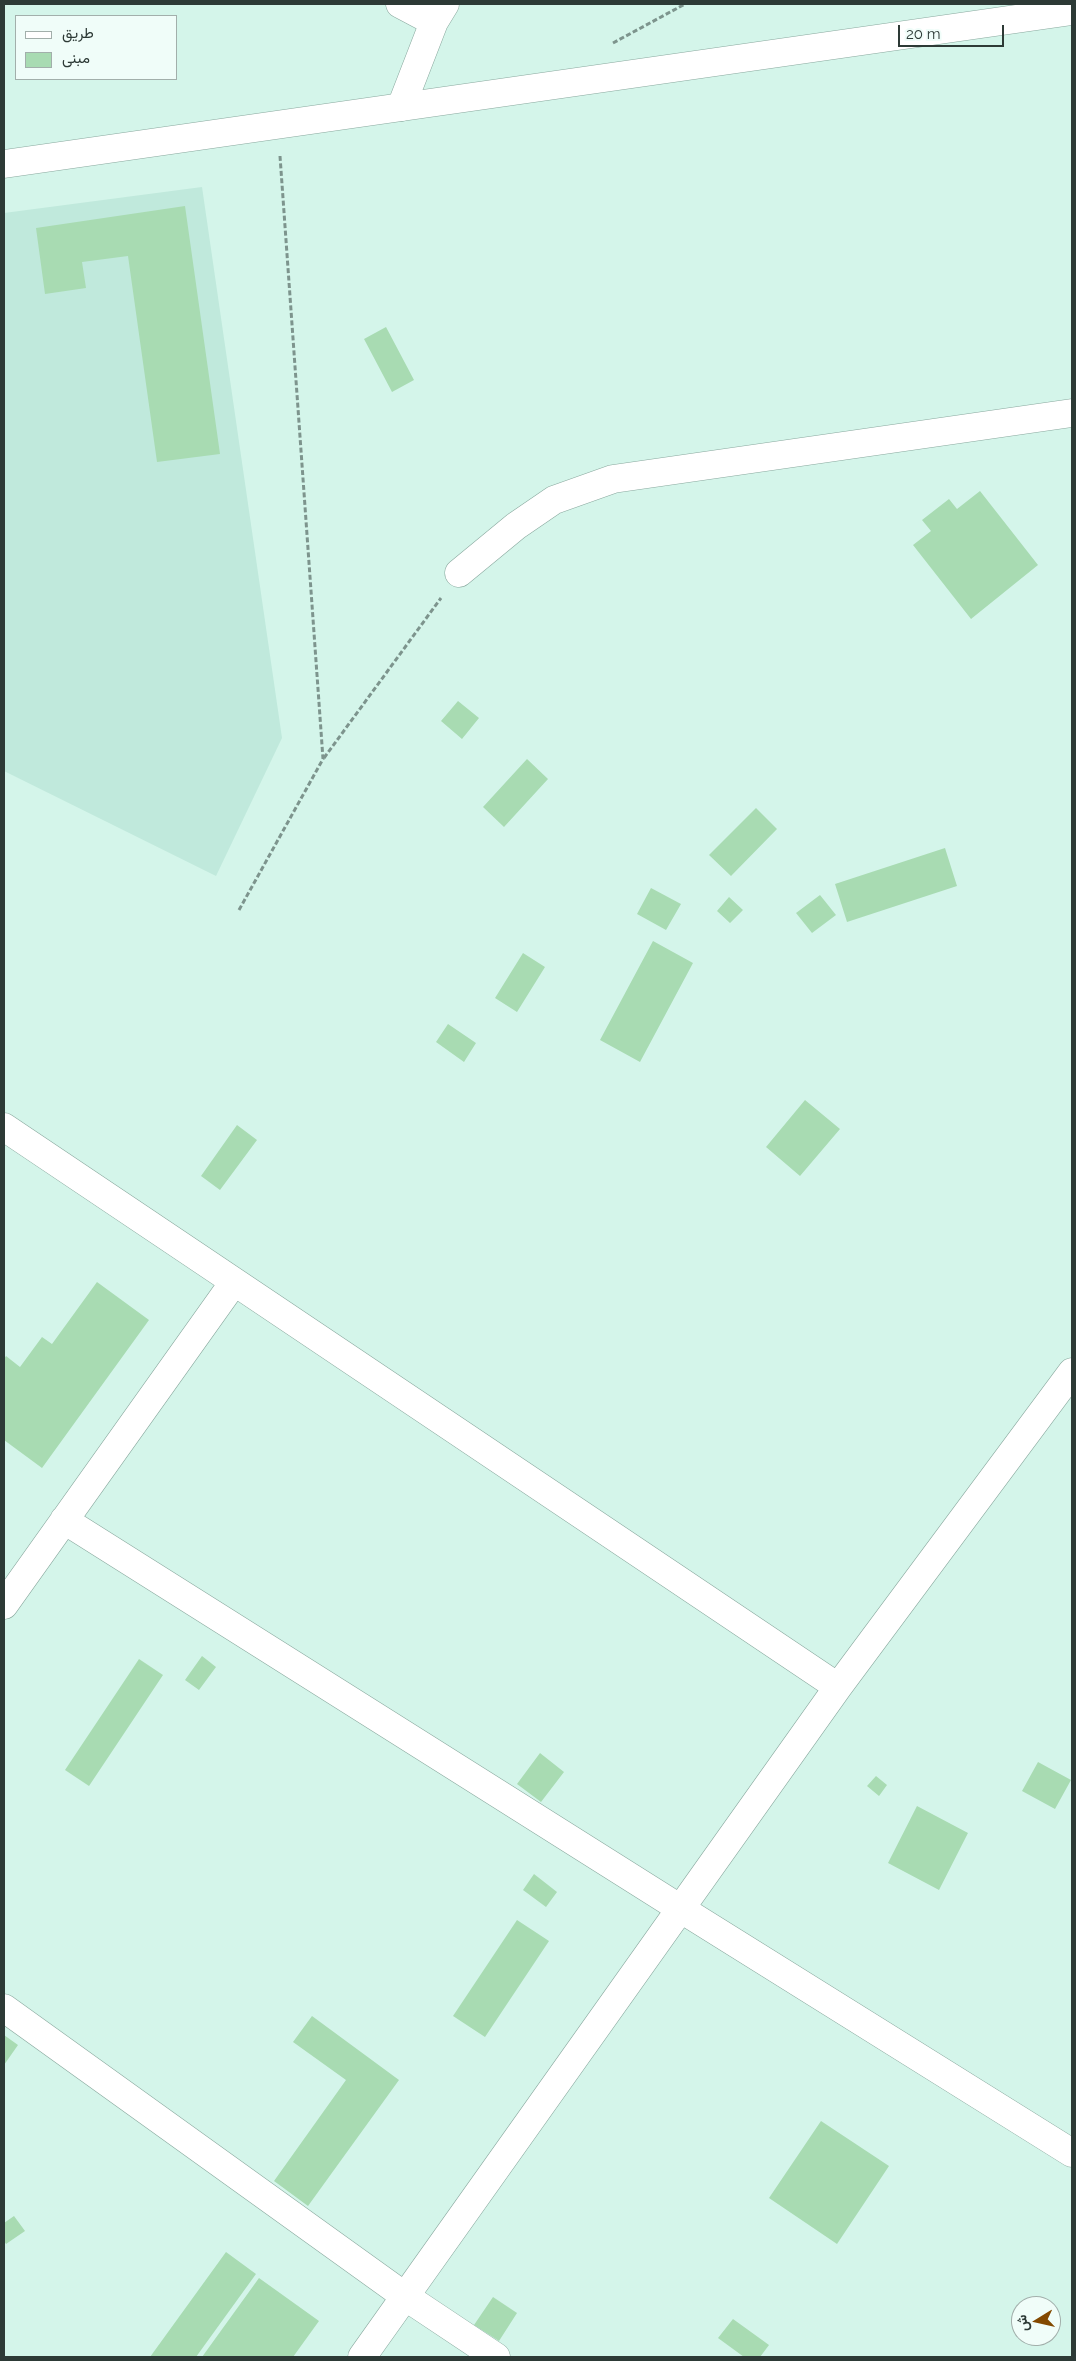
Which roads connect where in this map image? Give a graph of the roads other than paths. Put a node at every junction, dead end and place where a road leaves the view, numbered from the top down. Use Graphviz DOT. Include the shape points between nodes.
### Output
graph roads {
  1 [pos="400,4"];
  2 [pos="1072,11"];
  3 [pos="440,13"];
  4 [pos="401,107"];
  5 [pos="4,164"];
  6 [pos="1072,413"];
  7 [pos="459,573"];
  8 [pos="4,1127"];
  9 [pos="234,1282"];
  10 [pos="1072,1372"];
  11 [pos="64,1520"];
  12 [pos="4,1605"];
  13 [pos="838,1687"];
  14 [pos="681,1909"];
  15 [pos="4,2008"];
  16 [pos="1072,2153"];
  17 [pos="406,2297"];
  18 [pos="362,2357"];
  19 [pos="496,2357"];
  1 -- 3 [label="street"];
  2 -- 4 [label="street"];
  3 -- 4 [label="street"];
  4 -- 5 [label="street"];
  6 -- 7 [label="street" via="612,479 554,500 516,526"];
  8 -- 9 [label="street"];
  9 -- 11 [label="street"];
  9 -- 13 [label="street"];
  10 -- 13 [label="street"];
  11 -- 12 [label="street"];
  11 -- 14 [label="street"];
  13 -- 14 [label="street"];
  14 -- 16 [label="street"];
  14 -- 17 [label="street"];
  15 -- 17 [label="street"];
  17 -- 18 [label="street"];
  17 -- 19 [label="street"];
}
